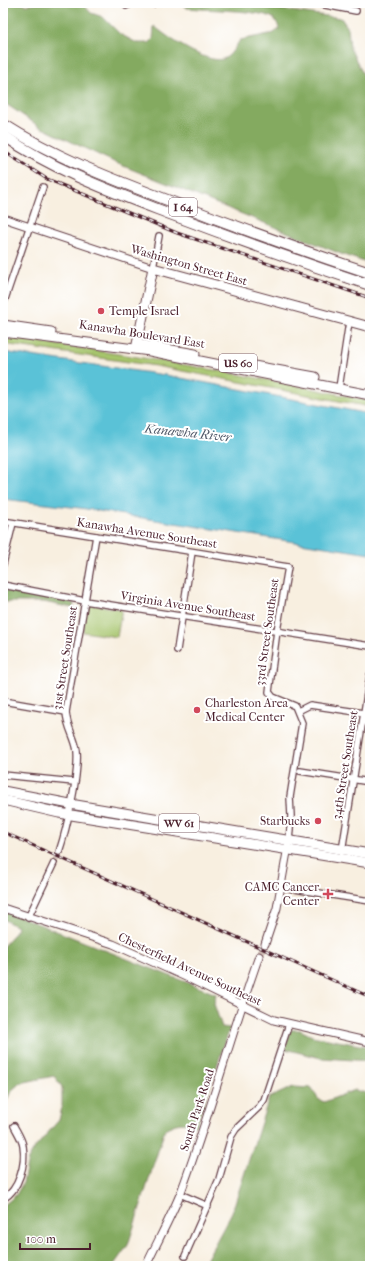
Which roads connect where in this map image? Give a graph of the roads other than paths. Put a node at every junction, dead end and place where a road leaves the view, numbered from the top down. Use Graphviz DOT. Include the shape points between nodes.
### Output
graph roads {
  1 [pos="136,3"];
  2 [pos="315,3"];
  3 [pos="126,7"];
  4 [pos="356,11"];
  5 [pos="3,124"];
  6 [pos="3,135"];
  7 [pos="43,187"];
  8 [pos="3,218"];
  9 [pos="30,227"];
  10 [pos="159,236"];
  11 [pos="153,268"];
  12 [pos="370,273"];
  13 [pos="370,285"];
  14 [pos="3,305"];
  15 [pos="349,322"];
  16 [pos="3,325"];
  17 [pos="370,328"];
  18 [pos="3,332"];
  19 [pos="102,345"];
  20 [pos="136,346"];
  21 [pos="153,353"];
  22 [pos="339,385"];
  23 [pos="370,389"];
  24 [pos="370,395"];
  25 [pos="3,521"];
  26 [pos="13,523"];
  27 [pos="96,536"];
  28 [pos="192,552"];
  29 [pos="3,564"];
  30 [pos="288,567"];
  31 [pos="3,585"];
  32 [pos="85,601"];
  33 [pos="182,616"];
  34 [pos="277,631"];
  35 [pos="370,646"];
  36 [pos="177,650"];
  37 [pos="370,675"];
  38 [pos="3,701"];
  39 [pos="298,711"];
  40 [pos="66,712"];
  41 [pos="367,713"];
  42 [pos="300,771"];
  43 [pos="3,774"];
  44 [pos="353,780"];
  45 [pos="74,782"];
  46 [pos="370,782"];
  47 [pos="3,791"];
  48 [pos="3,800"];
  49 [pos="70,804"];
  50 [pos="68,814"];
  51 [pos="288,845"];
  52 [pos="58,852"];
  53 [pos="342,854"];
  54 [pos="370,854"];
  55 [pos="54,863"];
  56 [pos="370,863"];
  57 [pos="281,887"];
  58 [pos="370,901"];
  59 [pos="3,908"];
  60 [pos="28,918"];
  61 [pos="265,944"];
  62 [pos="259,956"];
  63 [pos="242,1004"];
  64 [pos="289,1024"];
  65 [pos="370,1042"];
  66 [pos="14,1126"];
  67 [pos="180,1194"];
  68 [pos="3,1199"];
  69 [pos="208,1206"];
  70 [pos="185,1256"];
  71 [pos="146,1266"];
  1 -- 3 [label="street"];
  2 -- 4 [label="street"];
  5 -- 12 [label="highway, I 64" via="54,154 108,178 258,236"];
  6 -- 13 [label="highway, I 64" via="40,158 126,198"];
  7 -- 9 [label="street"];
  8 -- 9 [label="street, Washington Street East"];
  9 -- 11 [label="street, Washington Street East"];
  9 -- 14 [label="street"];
  10 -- 11 [label="street"];
  11 -- 15 [label="main road, Washington Street East"];
  11 -- 20 [label="main road"];
  15 -- 17 [label="main road, Washington Street East"];
  15 -- 22 [label="street"];
  16 -- 20 [label="main road, Kanawha Boulevard East / US 60"];
  18 -- 19 [label="main road, Kanawha Boulevard East / US 60"];
  19 -- 20 [label="main road, Kanawha Boulevard East / US 60"];
  19 -- 21 [label="main road, Kanawha Boulevard East / US 60"];
  20 -- 21 [label="main road, Kanawha Boulevard East / US 60"];
  20 -- 22 [label="main road, Kanawha Boulevard East / US 60"];
  21 -- 22 [label="main road, Kanawha Boulevard East / US 60"];
  22 -- 23 [label="main road, Kanawha Boulevard East / US 60"];
  22 -- 24 [label="main road, Kanawha Boulevard East / US 60"];
  25 -- 26 [label="street, Kanawha Avenue Southeast"];
  26 -- 27 [label="street, Kanawha Avenue Southeast"];
  26 -- 29 [label="street"];
  27 -- 28 [label="street, Kanawha Avenue Southeast"];
  27 -- 32 [label="street, 31st Street Southeast"];
  28 -- 30 [label="street, Kanawha Avenue Southeast"];
  28 -- 33 [label="street"];
  30 -- 34 [label="street, 33rd Street Southeast"];
  31 -- 32 [label="street, Virginia Avenue Southeast"];
  32 -- 33 [label="street, Virginia Avenue Southeast"];
  32 -- 40 [label="street, 31st Street Southeast"];
  33 -- 34 [label="street, Virginia Avenue Southeast"];
  33 -- 36 [label="street"];
  34 -- 35 [label="street, Virginia Avenue Southeast"];
  34 -- 39 [label="street, 33rd Street Southeast" via="269,692 273,697 291,704"];
  37 -- 41 [label="street, 34th Street Southeast"];
  38 -- 40 [label="street"];
  39 -- 41 [label="street" via="310,705"];
  39 -- 51 [label="street" via="302,728 290,797"];
  40 -- 45 [label="street, 31st Street Southeast" via="67,724 77,750"];
  41 -- 44 [label="street, 34th Street Southeast"];
  42 -- 44 [label="street"];
  43 -- 45 [label="street"];
  44 -- 46 [label="street"];
  44 -- 53 [label="street, 34th Street Southeast"];
  45 -- 49 [label="street, 31st Street Southeast"];
  47 -- 49 [label="main road, WV 61"];
  48 -- 50 [label="main road, WV 61"];
  49 -- 50 [label="street, 31st Street Southeast"];
  49 -- 51 [label="main road, WV 61"];
  50 -- 51 [label="main road, WV 61"];
  50 -- 52 [label="street, 31st Street Southeast" via="68,823"];
  51 -- 53 [label="main road, WV 61"];
  51 -- 57 [label="street"];
  53 -- 54 [label="main road, WV 61"];
  53 -- 56 [label="main road, WV 61"];
  55 -- 60 [label="street"];
  57 -- 58 [label="street"];
  57 -- 61 [label="street" via="273,925"];
  59 -- 60 [label="street, Chesterfield Avenue Southeast"];
  60 -- 63 [label="street, Chesterfield Avenue Southeast" via="109,943"];
  62 -- 63 [label="street, South Park Road"];
  63 -- 64 [label="street, Chesterfield Avenue Southeast" via="274,1020"];
  63 -- 67 [label="street, South Park Road"];
  64 -- 65 [label="street, Chesterfield Avenue Southeast"];
  64 -- 69 [label="street" via="264,1100 238,1126 231,1137"];
  66 -- 68 [label="street" via="23,1145 22,1160 19,1179 10,1195"];
  67 -- 69 [label="street"];
  67 -- 71 [label="street, South Park Road"];
  69 -- 70 [label="street"];
}
